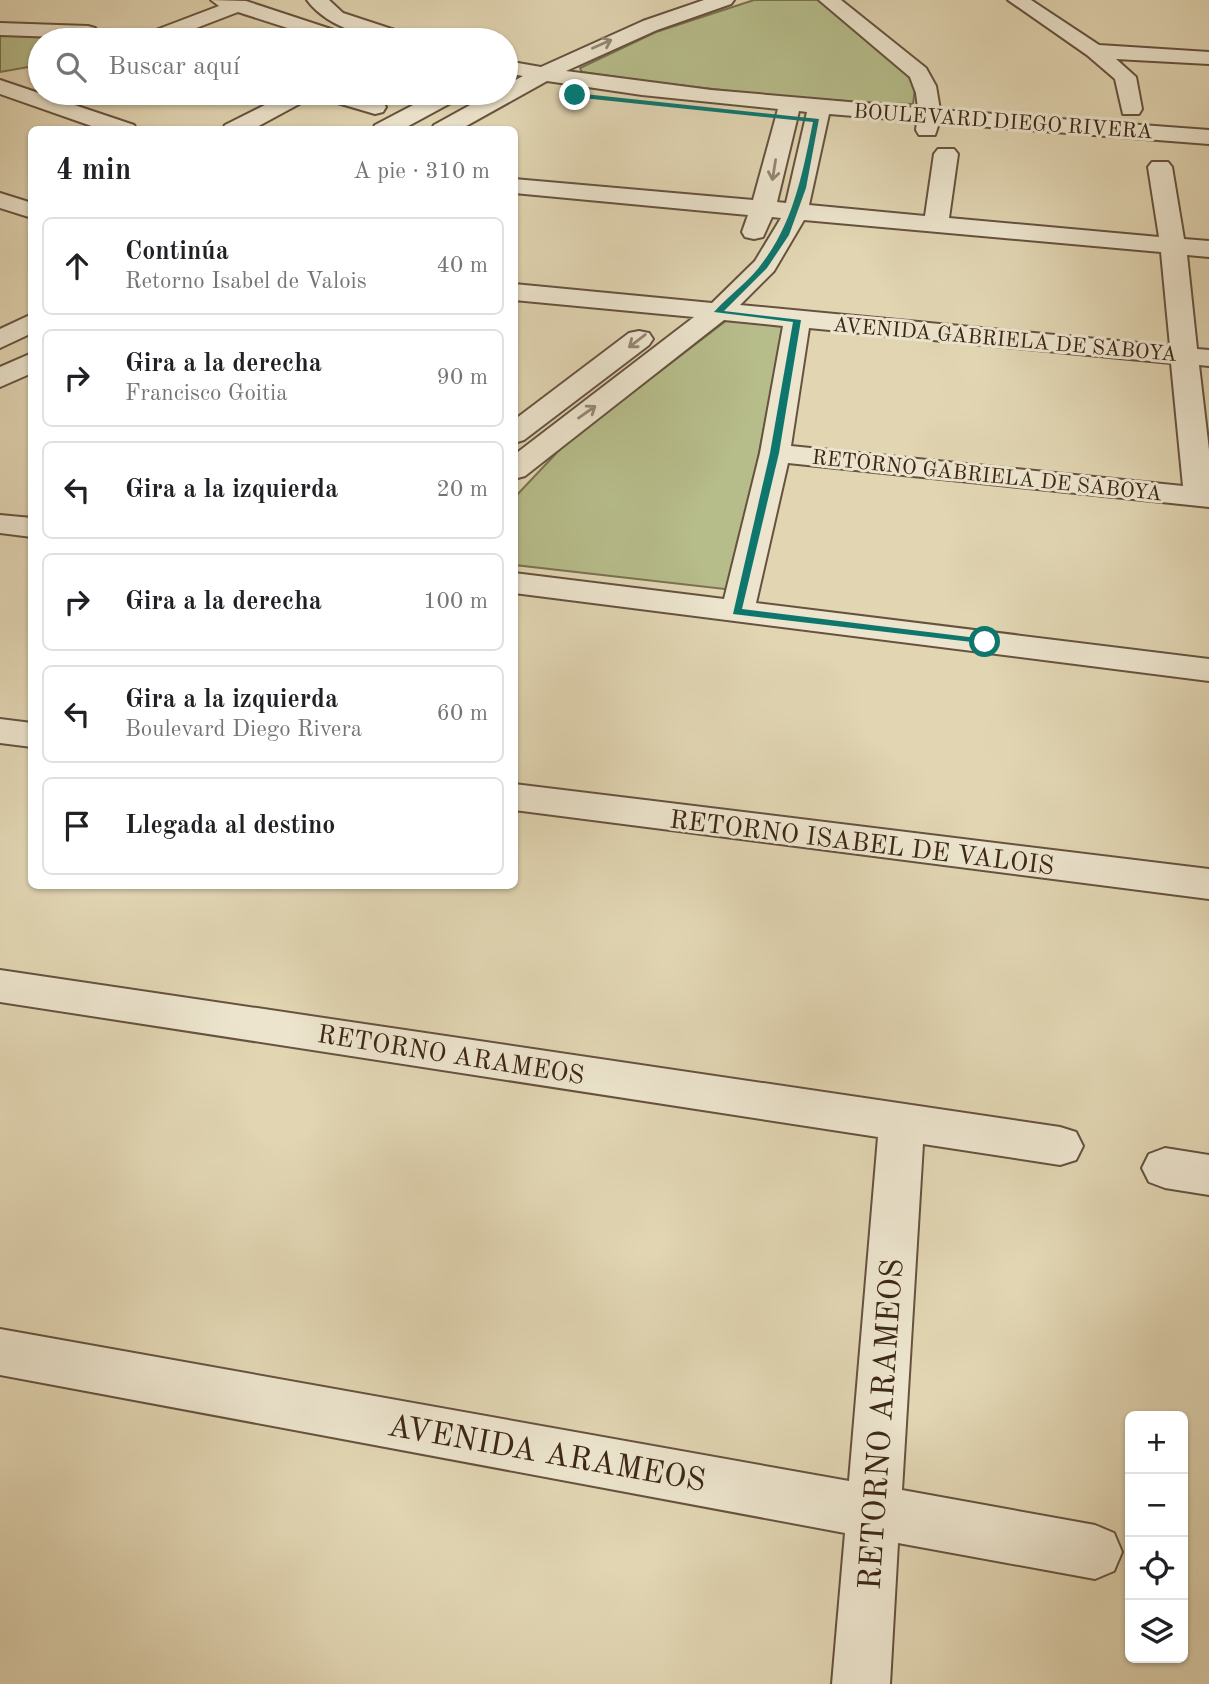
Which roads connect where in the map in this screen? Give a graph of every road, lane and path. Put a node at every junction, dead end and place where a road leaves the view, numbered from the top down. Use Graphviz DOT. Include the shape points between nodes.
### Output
graph roads {
  1 [pos="317,0"];
  2 [pos="724,0"];
  3 [pos="829,0"];
  4 [pos="1018,0"];
  5 [pos="230,3"];
  6 [pos="262,11"];
  7 [pos="193,28"];
  8 [pos="208,28"];
  9 [pos="311,28"];
  10 [pos="369,28"];
  11 [pos="0,29"];
  12 [pos="28,30"];
  13 [pos="1094,51"];
  14 [pos="528,54"];
  15 [pos="1209,58"];
  16 [pos="518,65"];
  17 [pos="541,74"];
  18 [pos="518,75"];
  19 [pos="518,77"];
  20 [pos="28,78"];
  21 [pos="1,85"];
  22 [pos="28,95"];
  23 [pos="57,105"];
  24 [pos="282,105"];
  25 [pos="367,105"];
  26 [pos="430,105"];
  27 [pos="472,105"];
  28 [pos="375,107"];
  29 [pos="1131,109"];
  30 [pos="788,111"];
  31 [pos="818,113"];
  32 [pos="928,123"];
  33 [pos="116,126"];
  34 [pos="241,126"];
  35 [pos="390,126"];
  36 [pos="447,126"];
  37 [pos="1209,137"];
  38 [pos="1209,152"];
  39 [pos="946,154"];
  40 [pos="1160,167"];
  41 [pos="518,186"];
  42 [pos="0,200"];
  43 [pos="764,209"];
  44 [pos="28,210"];
  45 [pos="796,211"];
  46 [pos="936,223"];
  47 [pos="1173,246"];
  48 [pos="1209,249"];
  49 [pos="518,292"];
  50 [pos="679,309"];
  51 [pos="718,312"];
  52 [pos="797,320"];
  53 [pos="1197,357"];
  54 [pos="28,363"];
  55 [pos="0,379"];
  56 [pos="518,428"];
  57 [pos="518,429"];
  58 [pos="562,431"];
  59 [pos="775,453"];
  60 [pos="518,467"];
  61 [pos="1204,498"];
  62 [pos="0,524"];
  63 [pos="28,528"];
  64 [pos="518,584"];
  65 [pos="737,612"];
  66 [pos="1209,670"];
  67 [pos="0,731"];
  68 [pos="28,734"];
  69 [pos="518,798"];
  70 [pos="1209,884"];
  71 [pos="0,986"];
  72 [pos="902,1123"];
  73 [pos="1060,1146"];
  74 [pos="1165,1168"];
  75 [pos="1209,1175"];
  76 [pos="0,1352"];
  77 [pos="874,1512"];
  78 [pos="1095,1552"];
  79 [pos="861,1684"];
  1 -- 10 [label="street" via="336,17"];
  17 -- 2 [label="street, one-way" via="642,27"];
  3 -- 32 [label="street" via="918,73 929,95"];
  4 -- 13 [label="street"];
  5 -- 6 [label="street"];
  5 -- 7 [label="street"];
  6 -- 8 [label="street"];
  6 -- 9 [label="street"];
  11 -- 12 [label="street"];
  13 -- 15 [label="street"];
  13 -- 29 [label="street" via="1125,77"];
  14 -- 16 [label="street"];
  17 -- 18 [label="street, BOULEVARD DIEGO RIVERA"];
  17 -- 30 [label="street, BOULEVARD DIEGO RIVERA"];
  19 -- 30 [label="street, BOULEVARD DIEGO RIVERA" via="634,103"];
  20 -- 21 [label="street"];
  21 -- 22 [label="street"];
  23 -- 33 [label="street"];
  24 -- 34 [label="street"];
  25 -- 28 [label="street"];
  26 -- 35 [label="street"];
  27 -- 36 [label="street"];
  30 -- 31 [label="street, BOULEVARD DIEGO RIVERA"];
  30 -- 43 [label="street, one-way"];
  31 -- 32 [label="street, BOULEVARD DIEGO RIVERA"];
  31 -- 45 [label="street"];
  32 -- 37 [label="street, BOULEVARD DIEGO RIVERA"];
  32 -- 38 [label="street, BOULEVARD DIEGO RIVERA"];
  39 -- 46 [label="street"];
  40 -- 47 [label="street, RETORNO GABRIELA DE SABOYA"];
  41 -- 43 [label="street"];
  42 -- 44 [label="street"];
  43 -- 45 [label="street"];
  43 -- 50 [label="street" via="740,255"];
  45 -- 46 [label="street"];
  45 -- 51 [label="street" via="765,266"];
  46 -- 47 [label="street"];
  47 -- 48 [label="street"];
  47 -- 53 [label="street, RETORNO GABRIELA DE SABOYA"];
  49 -- 50 [label="street, AVENIDA GABRIELA DE SABOYA"];
  50 -- 51 [label="street, AVENIDA GABRIELA DE SABOYA"];
  50 -- 56 [label="street, one-way"];
  51 -- 52 [label="street, AVENIDA GABRIELA DE SABOYA"];
  58 -- 51 [label="street, one-way"];
  52 -- 53 [label="street, AVENIDA GABRIELA DE SABOYA"];
  52 -- 59 [label="street"];
  53 -- 61 [label="street, RETORNO GABRIELA DE SABOYA"];
  54 -- 55 [label="street"];
  57 -- 58 [label="street"];
  58 -- 60 [label="street"];
  59 -- 61 [label="street, RETORNO GABRIELA DE SABOYA"];
  59 -- 65 [label="street"];
  62 -- 63 [label="street"];
  64 -- 65 [label="street"];
  65 -- 66 [label="street"];
  67 -- 68 [label="street"];
  69 -- 70 [label="street, RETORNO ISABEL DE VALOIS"];
  71 -- 72 [label="street, RETORNO ARAMEOS"];
  72 -- 73 [label="street, RETORNO ARAMEOS"];
  72 -- 77 [label="street, RETORNO ARAMEOS"];
  74 -- 75 [label="street"];
  76 -- 77 [label="street, AVENIDA ARAMEOS"];
  77 -- 78 [label="street, AVENIDA ARAMEOS"];
  77 -- 79 [label="street, RETORNO ARAMEOS"];
}
